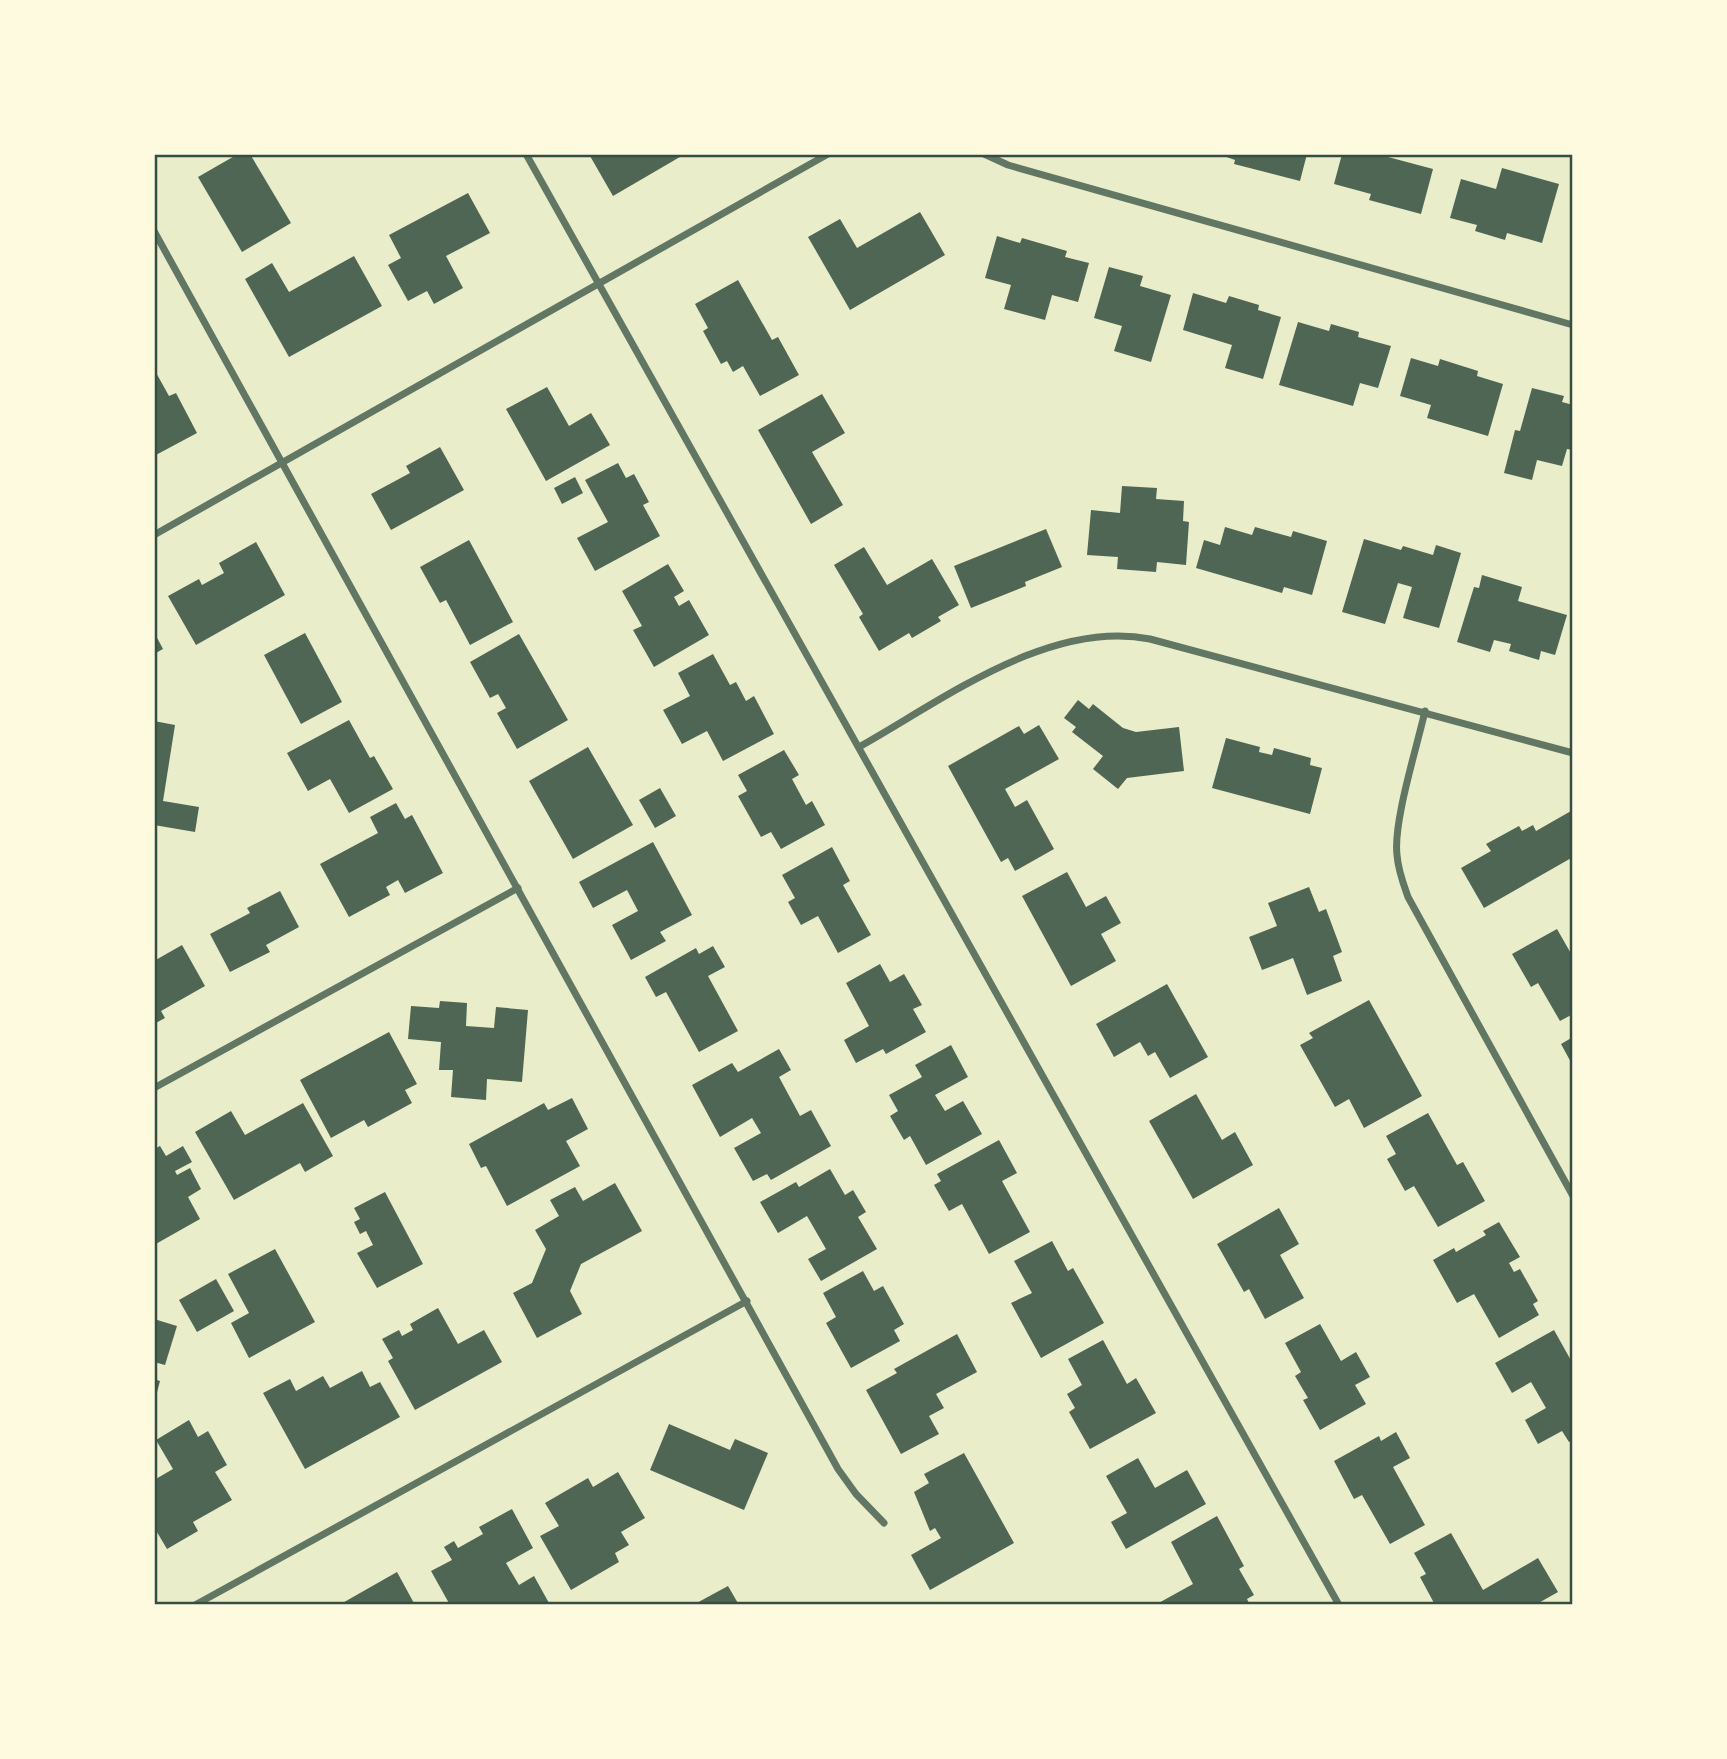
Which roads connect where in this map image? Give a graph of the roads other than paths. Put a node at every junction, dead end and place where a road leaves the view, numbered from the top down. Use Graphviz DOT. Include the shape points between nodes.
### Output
graph roads {
  1 [pos="526,154"];
  2 [pos="828,154"];
  3 [pos="984,154"];
  4 [pos="154,231"];
  5 [pos="600,285"];
  6 [pos="1573,325"];
  7 [pos="282,464"];
  8 [pos="154,535"];
  9 [pos="1425,711"];
  10 [pos="859,747"];
  11 [pos="1573,753"];
  12 [pos="518,888"];
  13 [pos="154,1088"];
  14 [pos="1573,1196"];
  15 [pos="747,1301"];
  16 [pos="884,1523"];
  17 [pos="195,1605"];
  18 [pos="1339,1605"];
  1 -- 5 [label="street"];
  2 -- 5 [label="street"];
  3 -- 6 [label="street" via="1007,165"];
  4 -- 7 [label="street"];
  5 -- 7 [label="street"];
  5 -- 10 [label="street"];
  7 -- 8 [label="street"];
  7 -- 12 [label="street"];
  9 -- 10 [label="street" via="1150,639 1096,635 1048,646 1002,667"];
  9 -- 11 [label="street"];
  9 -- 14 [label="street" via="1398,831 1401,877"];
  10 -- 18 [label="street"];
  12 -- 13 [label="street"];
  12 -- 15 [label="street"];
  15 -- 16 [label="street" via="838,1469"];
  15 -- 17 [label="street"];
}
